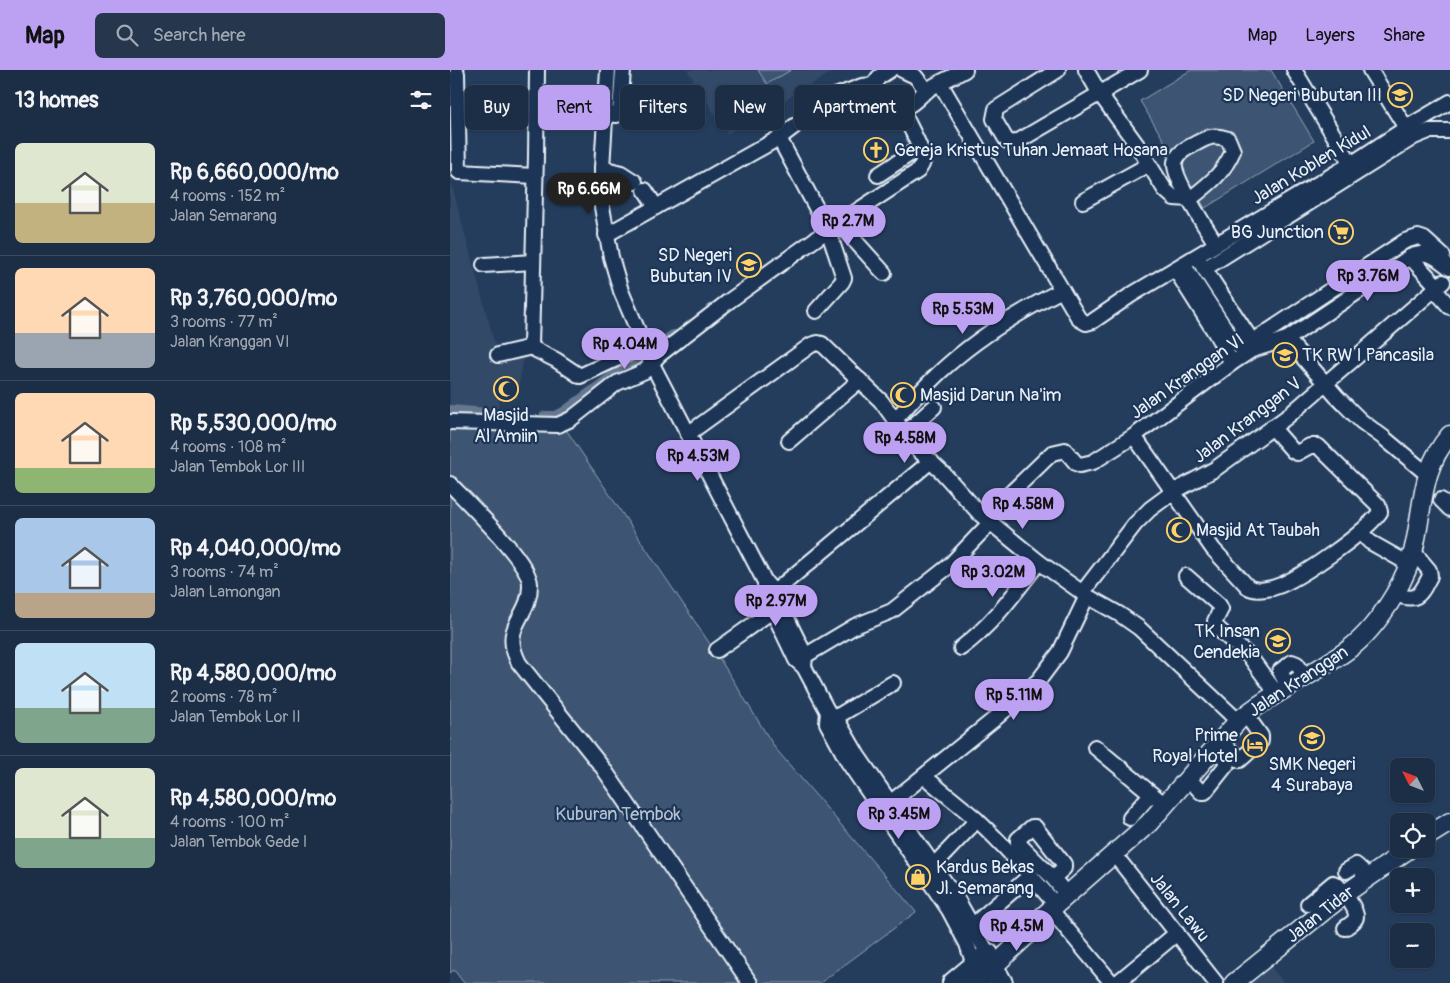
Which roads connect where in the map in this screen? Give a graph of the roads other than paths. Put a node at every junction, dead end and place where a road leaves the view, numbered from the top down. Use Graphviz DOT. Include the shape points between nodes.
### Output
graph roads {
  1 [pos="537,70"];
  2 [pos="608,70"];
  3 [pos="623,70"];
  4 [pos="890,70"];
  5 [pos="902,70"];
  6 [pos="965,70"];
  7 [pos="1058,70"];
  8 [pos="1086,70"];
  9 [pos="1140,70"];
  10 [pos="1294,70"];
  11 [pos="1370,70"];
  12 [pos="457,73"];
  13 [pos="940,83"];
  14 [pos="607,85"];
  15 [pos="873,85"];
  16 [pos="927,91"];
  17 [pos="1100,94"];
  18 [pos="914,102"];
  19 [pos="1450,102"];
  20 [pos="610,114"];
  21 [pos="794,126"];
  22 [pos="1406,128"];
  23 [pos="604,130"];
  24 [pos="910,130"];
  25 [pos="1450,131"];
  26 [pos="778,138"];
  27 [pos="921,154"];
  28 [pos="1148,164"];
  29 [pos="602,168"];
  30 [pos="1354,169"];
  31 [pos="878,175"];
  32 [pos="535,176"];
  33 [pos="1190,199"];
  34 [pos="1083,202"];
  35 [pos="656,207"];
  36 [pos="834,226"];
  37 [pos="606,235"];
  38 [pos="1216,244"];
  39 [pos="1410,257"];
  40 [pos="533,262"];
  41 [pos="1450,262"];
  42 [pos="1200,263"];
  43 [pos="484,265"];
  44 [pos="1179,267"];
  45 [pos="1450,268"];
  46 [pos="884,273"];
  47 [pos="1438,286"];
  48 [pos="1062,290"];
  49 [pos="1450,307"];
  50 [pos="816,311"];
  51 [pos="1287,339"];
  52 [pos="1252,341"];
  53 [pos="532,347"];
  54 [pos="498,355"];
  55 [pos="648,355"];
  56 [pos="1232,363"];
  57 [pos="860,380"];
  58 [pos="1325,384"];
  59 [pos="934,407"];
  60 [pos="895,420"];
  61 [pos="450,422"];
  62 [pos="1272,428"];
  63 [pos="688,434"];
  64 [pos="904,434"];
  65 [pos="1450,435"];
  66 [pos="1134,436"];
  67 [pos="789,441"];
  68 [pos="930,461"];
  69 [pos="1427,474"];
  70 [pos="450,484"];
  71 [pos="1173,492"];
  72 [pos="987,520"];
  73 [pos="1360,532"];
  74 [pos="1411,558"];
  75 [pos="1040,562"];
  76 [pos="1186,576"];
  77 [pos="768,590"];
  78 [pos="1084,594"];
  79 [pos="1395,594"];
  80 [pos="772,611"];
  81 [pos="961,648"];
  82 [pos="717,650"];
  83 [pos="802,661"];
  84 [pos="893,683"];
  85 [pos="1283,690"];
  86 [pos="830,717"];
  87 [pos="1242,718"];
  88 [pos="1218,743"];
  89 [pos="1095,747"];
  90 [pos="924,776"];
  91 [pos="1151,794"];
  92 [pos="890,803"];
  93 [pos="1165,805"];
  94 [pos="1130,818"];
  95 [pos="977,820"];
  96 [pos="1450,822"];
  97 [pos="1435,831"];
  98 [pos="1114,854"];
  99 [pos="1396,858"];
  100 [pos="934,865"];
  101 [pos="1346,871"];
  102 [pos="1031,876"];
  103 [pos="1369,877"];
  104 [pos="1053,878"];
  105 [pos="1344,894"];
  106 [pos="1058,903"];
  107 [pos="1308,904"];
  108 [pos="973,925"];
  109 [pos="1344,928"];
  110 [pos="1177,933"];
  111 [pos="985,974"];
  112 [pos="750,983"];
  113 [pos="953,983"];
  114 [pos="1112,983"];
  115 [pos="1117,983"];
  116 [pos="1216,983"];
  117 [pos="1234,983"];
  1 -- 32 [label="street"];
  2 -- 14 [label="street"];
  3 -- 20 [label="street" via="620,112"];
  4 -- 15 [label="street"];
  5 -- 16 [label="street" via="915,76"];
  6 -- 13 [label="street"];
  7 -- 17 [label="street" via="996,109 994,119 1007,141 1015,143"];
  8 -- 17 [label="street"];
  9 -- 17 [label="street"];
  10 -- 30 [label="street"];
  11 -- 22 [label="street"];
  12 -- 32 [label="street" via="459,172"];
  13 -- 16 [label="street"];
  13 -- 48 [label="street"];
  16 -- 18 [label="street"];
  17 -- 28 [label="street"];
  19 -- 22 [label="street, Jalan Koblen Kidul"];
  21 -- 26 [label="street"];
  22 -- 30 [label="street, Jalan Koblen Kidul"];
  23 -- 29 [label="street"];
  24 -- 27 [label="street"];
  25 -- 30 [label="street" via="1430,131 1414,136"];
  26 -- 35 [label="street"];
  26 -- 36 [label="street"];
  27 -- 31 [label="street"];
  27 -- 36 [label="street" via="918,171"];
  28 -- 33 [label="street" via="1174,198"];
  28 -- 34 [label="street"];
  29 -- 35 [label="street" via="621,173 640,186"];
  29 -- 37 [label="street"];
  30 -- 38 [label="street, Jalan Koblen Kidul"];
  30 -- 42 [label="street"];
  32 -- 40 [label="street"];
  33 -- 33 [label="street" via="1177,175 1175,163 1179,155 1207,137 1217,135 1228,139 1233,151 1227,164 1216,178"];
  33 -- 38 [label="street"];
  35 -- 37 [label="street"];
  36 -- 46 [label="street"];
  36 -- 50 [label="street" via="844,278"];
  36 -- 55 [label="street" via="659,355"];
  37 -- 55 [label="street" via="621,291"];
  38 -- 42 [label="street, Jalan Koblen Kidul"];
  39 -- 45 [label="street" via="1428,253"];
  39 -- 47 [label="street"];
  39 -- 51 [label="street, Jalan Kranggan VI"];
  40 -- 43 [label="street"];
  40 -- 53 [label="street"];
  41 -- 52 [label="street" via="1424,239 1418,237 1405,241"];
  42 -- 44 [label="street, Jalan Koblen Kidul"];
  42 -- 52 [label="street"];
  44 -- 48 [label="street, Jalan Koblen Kidul" via="1090,323 1080,319"];
  44 -- 52 [label="street" via="1234,342 1239,346"];
  44 -- 56 [label="street"];
  47 -- 49 [label="street"];
  47 -- 58 [label="street, Jalan Kranggan V"];
  48 -- 60 [label="street" via="1015,316 964,352 940,371"];
  51 -- 56 [label="street, Jalan Kranggan VI" via="1252,350"];
  51 -- 58 [label="street"];
  53 -- 54 [label="street"];
  53 -- 55 [label="street" via="580,376"];
  55 -- 61 [label="street" via="644,371 617,383 564,423"];
  55 -- 63 [label="street"];
  56 -- 66 [label="street, Jalan Kranggan VI"];
  57 -- 60 [label="street"];
  57 -- 63 [label="street" via="822,344 811,345"];
  57 -- 67 [label="street"];
  58 -- 62 [label="street, Jalan Kranggan V"];
  58 -- 69 [label="street" via="1360,421"];
  59 -- 64 [label="street"];
  60 -- 64 [label="street"];
  62 -- 71 [label="street, Jalan Kranggan V" via="1202,477"];
  62 -- 73 [label="street" via="1297,453 1310,446 1318,446 1378,505 1380,512"];
  63 -- 77 [label="street"];
  64 -- 68 [label="street"];
  65 -- 69 [label="main road, Jalan Kranggan"];
  66 -- 71 [label="street"];
  66 -- 72 [label="street, Jalan Kranggan VI" via="1083,465 1076,463 1065,450 1052,453"];
  68 -- 72 [label="street"];
  68 -- 77 [label="street"];
  69 -- 74 [label="main road, Jalan Kranggan"];
  70 -- 112 [label="street" via="495,532 526,571 531,583 511,642 519,663 603,768"];
  71 -- 73 [label="street" via="1217,553 1252,589 1280,586 1316,565"];
  71 -- 78 [label="street, Jalan Kranggan V" via="1135,524"];
  72 -- 75 [label="street"];
  72 -- 83 [label="street" via="949,566 892,611 855,626"];
  73 -- 74 [label="street" via="1370,542"];
  74 -- 79 [label="main road, Jalan Kranggan"];
  74 -- 79 [label="street" via="1429,570 1430,576 1415,598"];
  75 -- 78 [label="street"];
  75 -- 81 [label="street" via="1000,613"];
  76 -- 85 [label="street" via="1219,605 1221,609 1215,621 1216,627"];
  77 -- 80 [label="street"];
  77 -- 83 [label="street"];
  78 -- 87 [label="street" via="1139,628"];
  78 -- 90 [label="street, Jalan Kranggan V" via="1060,652 1039,680"];
  79 -- 85 [label="main road, Jalan Kranggan" via="1363,637"];
  80 -- 82 [label="street"];
  80 -- 83 [label="street"];
  83 -- 86 [label="street"];
  84 -- 86 [label="street"];
  85 -- 87 [label="main road, Jalan Kranggan"];
  86 -- 92 [label="street"];
  86 -- 111 [label="street" via="848,762 949,910"];
  87 -- 88 [label="main road, Jalan Kranggan"];
  87 -- 88 [label="street" via="1261,736 1261,741 1240,760"];
  88 -- 93 [label="main road, Jalan Kranggan"];
  89 -- 91 [label="street"];
  90 -- 92 [label="street, Jalan Kranggan V"];
  90 -- 95 [label="street"];
  91 -- 93 [label="street"];
  91 -- 94 [label="street"];
  92 -- 100 [label="street"];
  93 -- 98 [label="main road, Jalan Kranggan"];
  95 -- 100 [label="street"];
  95 -- 102 [label="street"];
  96 -- 97 [label="main road"];
  98 -- 106 [label="main road, Jalan Kranggan"];
  98 -- 110 [label="street, Jalan Lawu"];
  99 -- 103 [label="main road, Jalan Tidar"];
  100 -- 108 [label="street"];
  101 -- 103 [label="street" via="1356,865"];
  102 -- 106 [label="street"];
  102 -- 108 [label="street"];
  103 -- 105 [label="main road, Jalan Tidar"];
  104 -- 106 [label="street"];
  105 -- 107 [label="street" via="1333,884"];
  105 -- 109 [label="street" via="1356,915 1355,920"];
  105 -- 117 [label="main road, Jalan Tidar"];
  106 -- 111 [label="main road, Jalan Kranggan"];
  106 -- 114 [label="street"];
  108 -- 111 [label="street"];
  110 -- 115 [label="street"];
  110 -- 116 [label="street, Jalan Lawu"];
  111 -- 113 [label="highway"];
}
